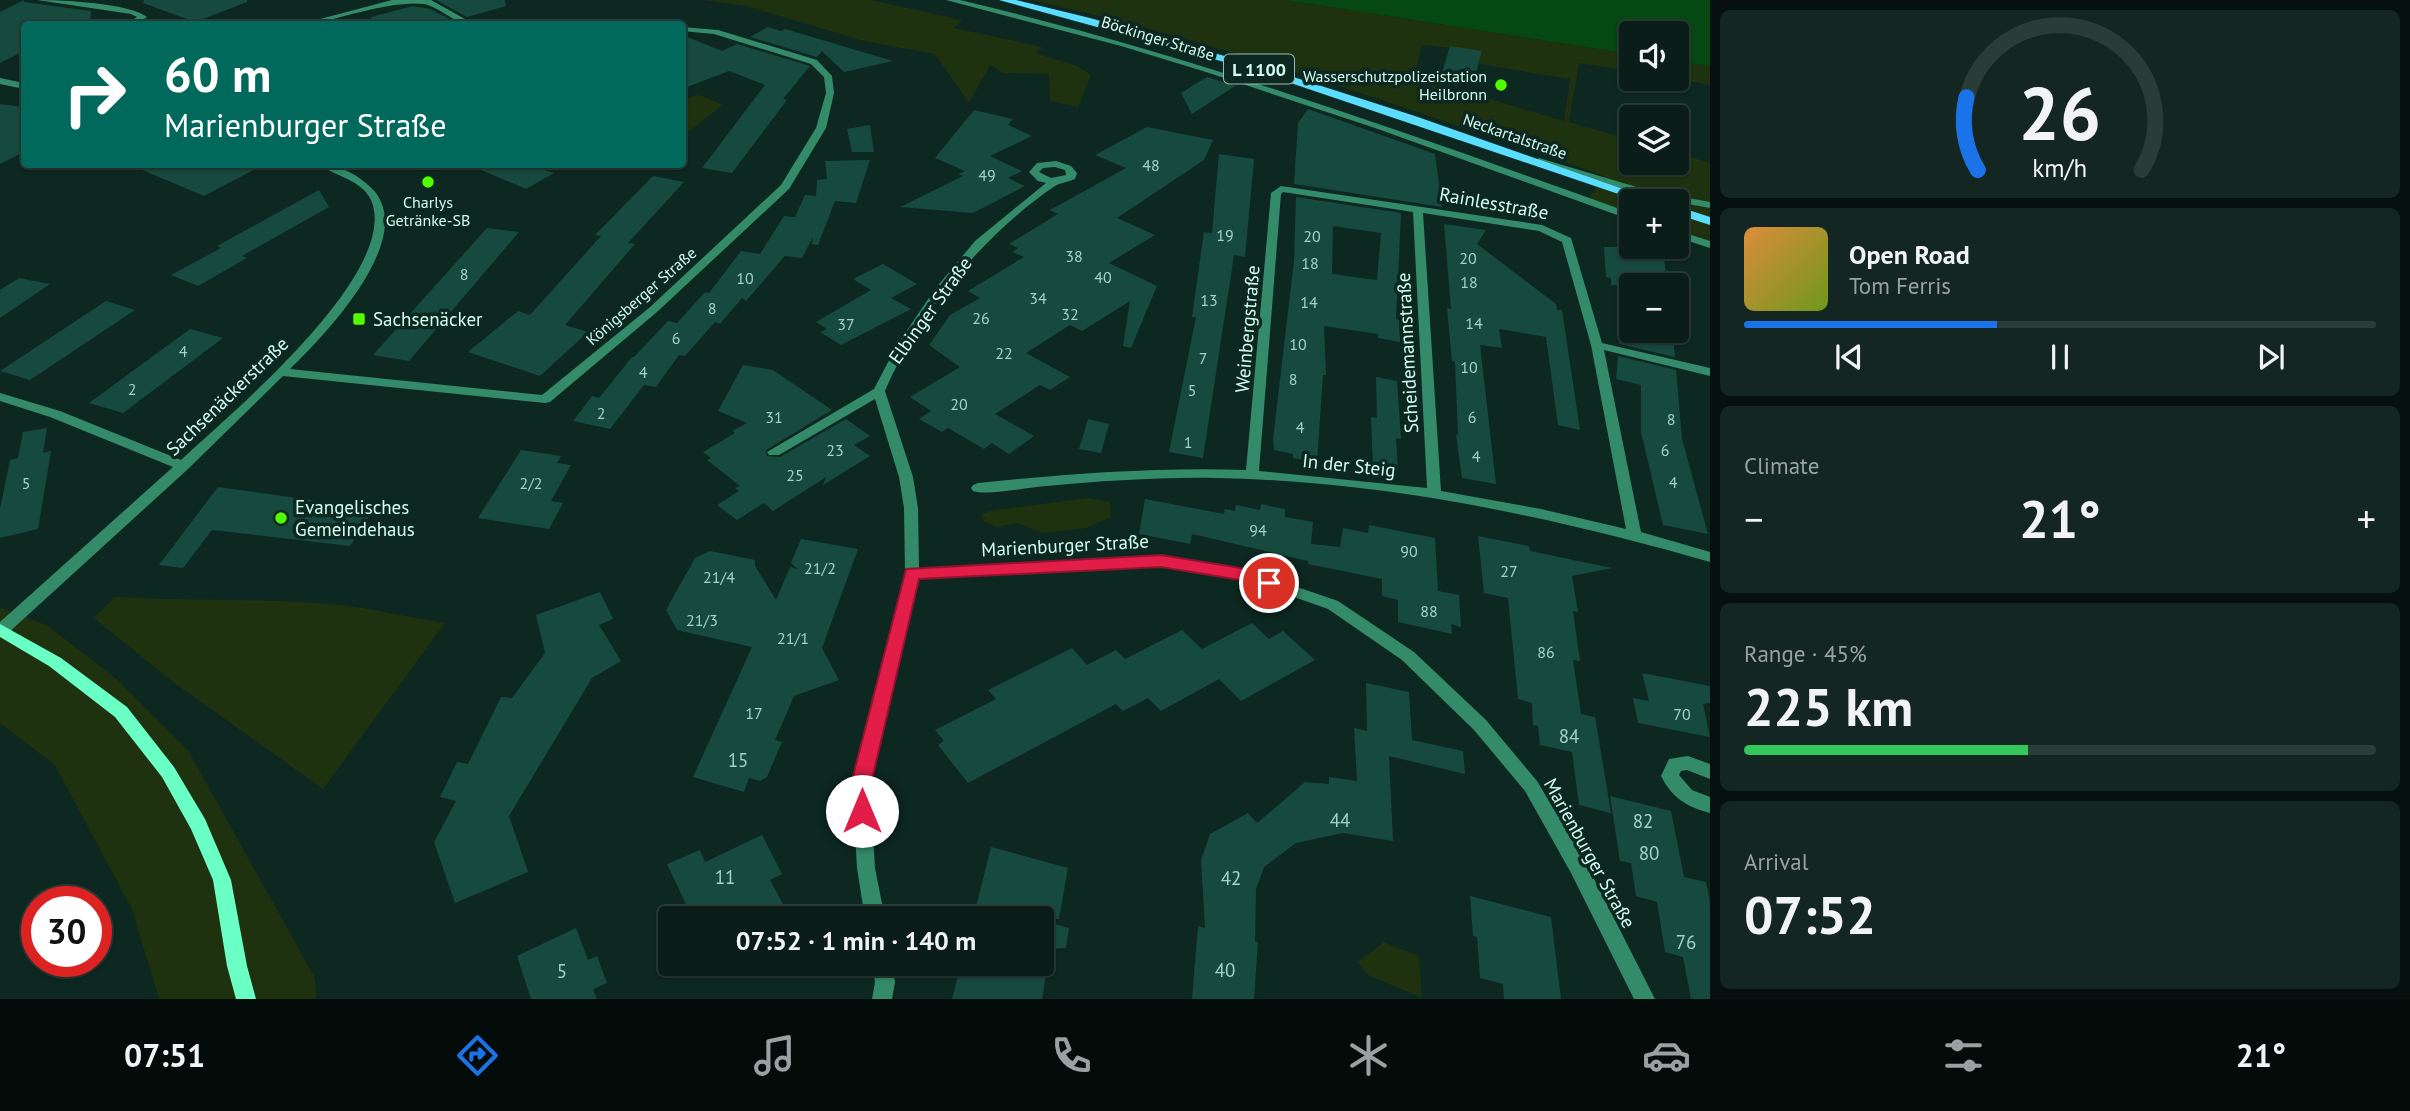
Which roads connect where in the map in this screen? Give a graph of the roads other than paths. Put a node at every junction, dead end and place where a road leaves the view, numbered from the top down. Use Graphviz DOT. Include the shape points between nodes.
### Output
graph roads {
  1 [pos="41,0"];
  2 [pos="401,0"];
  3 [pos="407,0"];
  4 [pos="950,0"];
  5 [pos="1004,0"];
  6 [pos="136,21"];
  7 [pos="317,21"];
  8 [pos="464,21"];
  9 [pos="686,29"];
  10 [pos="21,73"];
  11 [pos="2,82"];
  12 [pos="21,85"];
  13 [pos="1510,153"];
  14 [pos="332,168"];
  15 [pos="1054,182"];
  16 [pos="1281,190"];
  17 [pos="1619,190"];
  18 [pos="1710,205"];
  19 [pos="1419,209"];
  20 [pos="1619,212"];
  21 [pos="1689,215"];
  22 [pos="1710,222"];
  23 [pos="1689,238"];
  24 [pos="1710,245"];
  25 [pos="1597,345"];
  26 [pos="281,372"];
  27 [pos="1710,372"];
  28 [pos="879,391"];
  29 [pos="0,397"];
  30 [pos="774,452"];
  31 [pos="183,466"];
  32 [pos="1252,475"];
  33 [pos="978,488"];
  34 [pos="1434,494"];
  35 [pos="1634,534"];
  36 [pos="1710,557"];
  37 [pos="912,574"];
  38 [pos="0,630"];
  39 [pos="1710,772"];
  40 [pos="1710,805"];
  41 [pos="873,906"];
  42 [pos="884,976"];
  43 [pos="246,999"];
  44 [pos="882,999"];
  45 [pos="1645,999"];
  1 -- 6 [label="street" via="133,12 143,17"];
  2 -- 7 [label="street"];
  3 -- 8 [label="street" via="428,2"];
  4 -- 20 [label="street, Böckinger Straße" via="1136,46"];
  5 -- 13 [label="main road, Neckartalstraße / L 1100" via="1178,44"];
  9 -- 26 [label="street, Königsberger Straße" via="734,37 814,62 828,76 830,93 821,128 781,191 653,310 545,399"];
  10 -- 11 [label="street"];
  11 -- 12 [label="street"];
  13 -- 17 [label="main road, Neckartalstraße / L 1100"];
  13 -- 18 [label="street" via="1648,194"];
  14 -- 26 [label="street, Sachsenäckerstraße" via="373,194 378,205 375,241 347,298"];
  15 -- 28 [label="street, Elbinger Straße" via="979,243 903,345"];
  16 -- 19 [label="street, Rainlesstraße"];
  16 -- 32 [label="street, Weinbergstraße" via="1276,193"];
  19 -- 25 [label="street, Rainlesstraße" via="1542,228 1567,240"];
  19 -- 34 [label="street, Scheidemannstraße"];
  21 -- 22 [label="main road"];
  23 -- 24 [label="street"];
  25 -- 27 [label="street"];
  25 -- 35 [label="street, Rainlesstraße"];
  26 -- 31 [label="street, Sachsenäckerstraße"];
  28 -- 30 [label="street"];
  28 -- 37 [label="street" via="906,477"];
  29 -- 31 [label="street"];
  31 -- 38 [label="street, Sachsenäckerstraße"];
  32 -- 33 [label="street, In der Steig" via="1093,476"];
  32 -- 34 [label="street, In der Steig"];
  34 -- 35 [label="street, In der Steig"];
  35 -- 36 [label="street, In der Steig"];
  37 -- 41 [label="street" via="861,784"];
  37 -- 45 [label="street, Marienburger Straße" via="1161,561 1247,575 1333,605 1408,656 1480,725 1531,786"];
  38 -- 43 [label="main road" via="55,662 121,712 168,772 199,825 222,880"];
  39 -- 40 [label="street" via="1688,763 1675,764 1670,776 1684,796"];
  42 -- 44 [label="street"];
}
